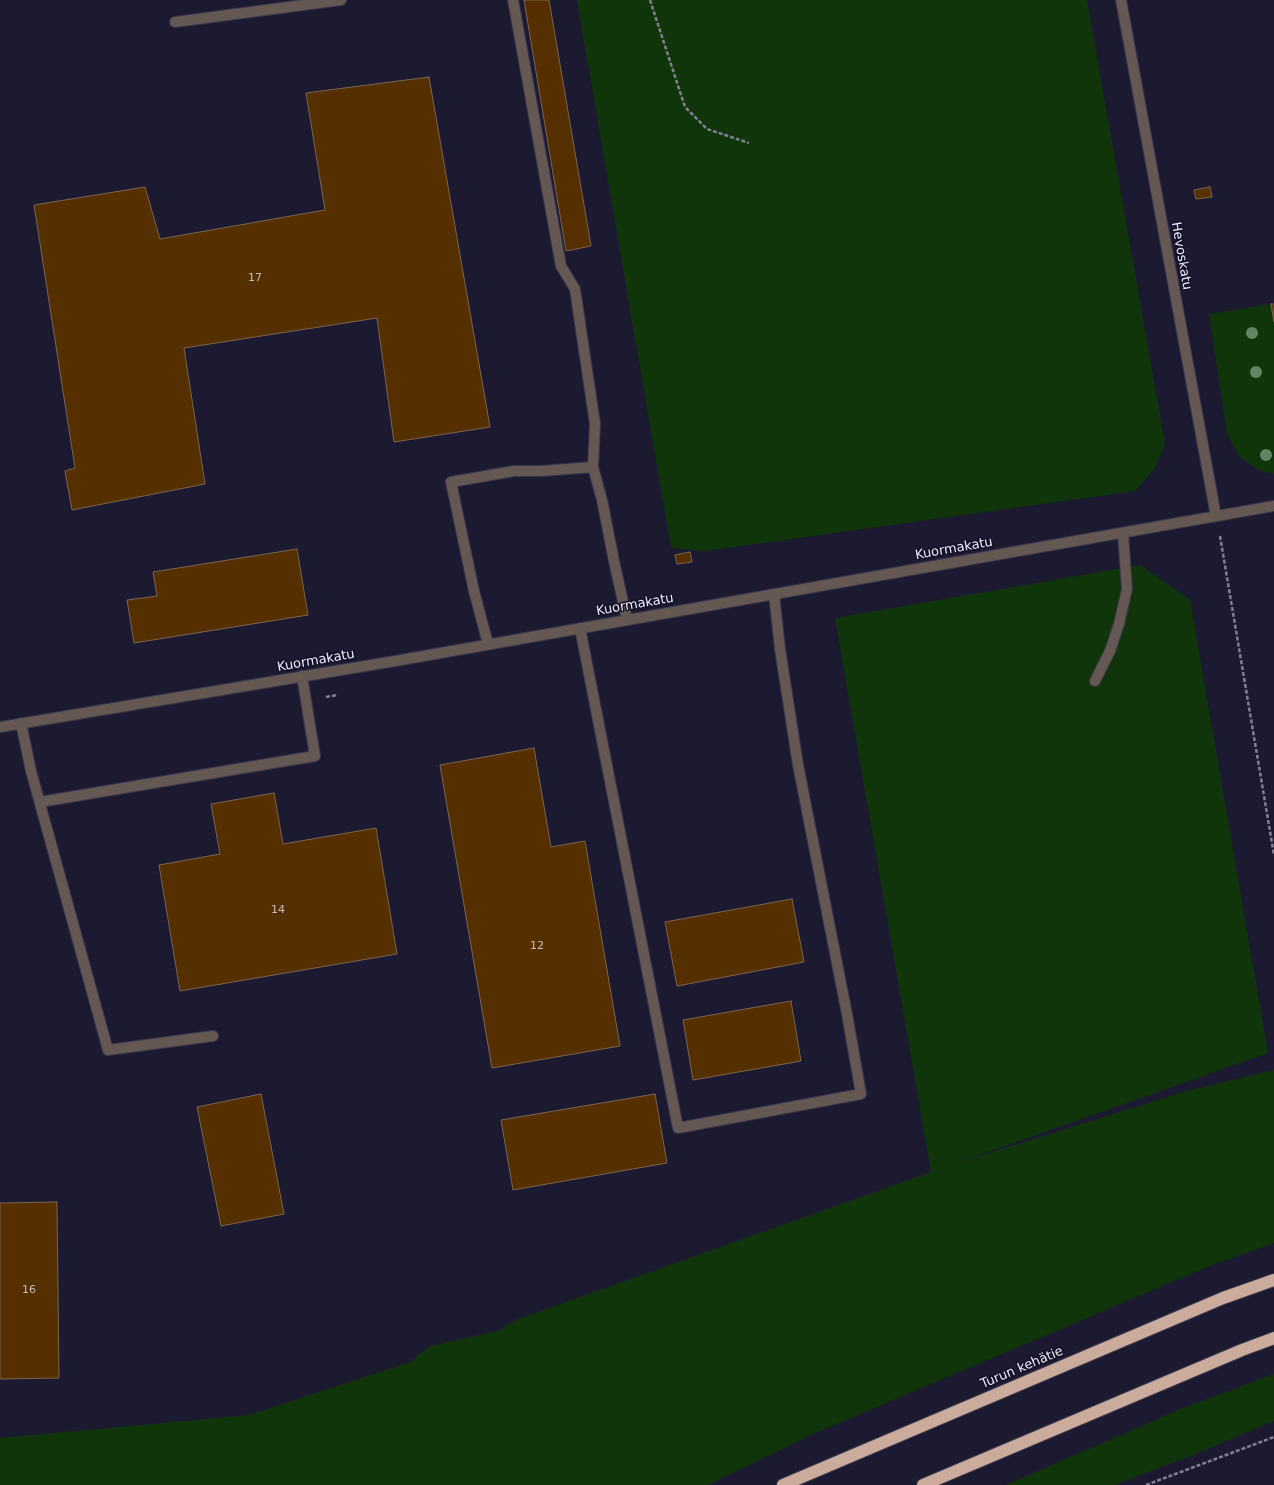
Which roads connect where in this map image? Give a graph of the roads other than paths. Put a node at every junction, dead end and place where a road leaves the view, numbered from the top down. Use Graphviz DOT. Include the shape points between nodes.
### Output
graph roads {
  1 [pos="341,0"];
  2 [pos="513,0"];
  3 [pos="1121,0"];
  4 [pos="175,22"];
  5 [pos="593,467"];
  6 [pos="1274,506"];
  7 [pos="1216,516"];
  8 [pos="1123,533"];
  9 [pos="774,594"];
  10 [pos="627,620"];
  11 [pos="580,628"];
  12 [pos="488,644"];
  13 [pos="302,676"];
  14 [pos="1095,681"];
  15 [pos="21,724"];
  16 [pos="0,727"];
  17 [pos="40,802"];
  18 [pos="213,1036"];
  19 [pos="1274,1280"];
  20 [pos="1274,1338"];
  21 [pos="782,1485"];
  22 [pos="923,1485"];
  1 -- 4 [label="street"];
  2 -- 5 [label="street" via="561,266 575,289 595,424"];
  3 -- 7 [label="street, Hevoskatu"];
  5 -- 10 [label="street"];
  5 -- 12 [label="street" via="514,471 451,482"];
  6 -- 7 [label="street, Kuormakatu"];
  7 -- 8 [label="street, Kuormakatu"];
  8 -- 9 [label="street, Kuormakatu"];
  8 -- 14 [label="street" via="1127,589 1110,651"];
  9 -- 10 [label="street, Kuormakatu"];
  9 -- 11 [label="street" via="798,765 861,1094 678,1128"];
  10 -- 11 [label="street, Kuormakatu"];
  11 -- 12 [label="street, Kuormakatu"];
  12 -- 13 [label="street, Kuormakatu"];
  13 -- 15 [label="street, Kuormakatu"];
  13 -- 17 [label="street" via="315,756"];
  15 -- 16 [label="street, Kuormakatu"];
  15 -- 17 [label="street"];
  17 -- 18 [label="street" via="108,1050"];
  19 -- 21 [label="highway, Turun kehätie" via="1223,1298"];
  20 -- 22 [label="highway"];
}
